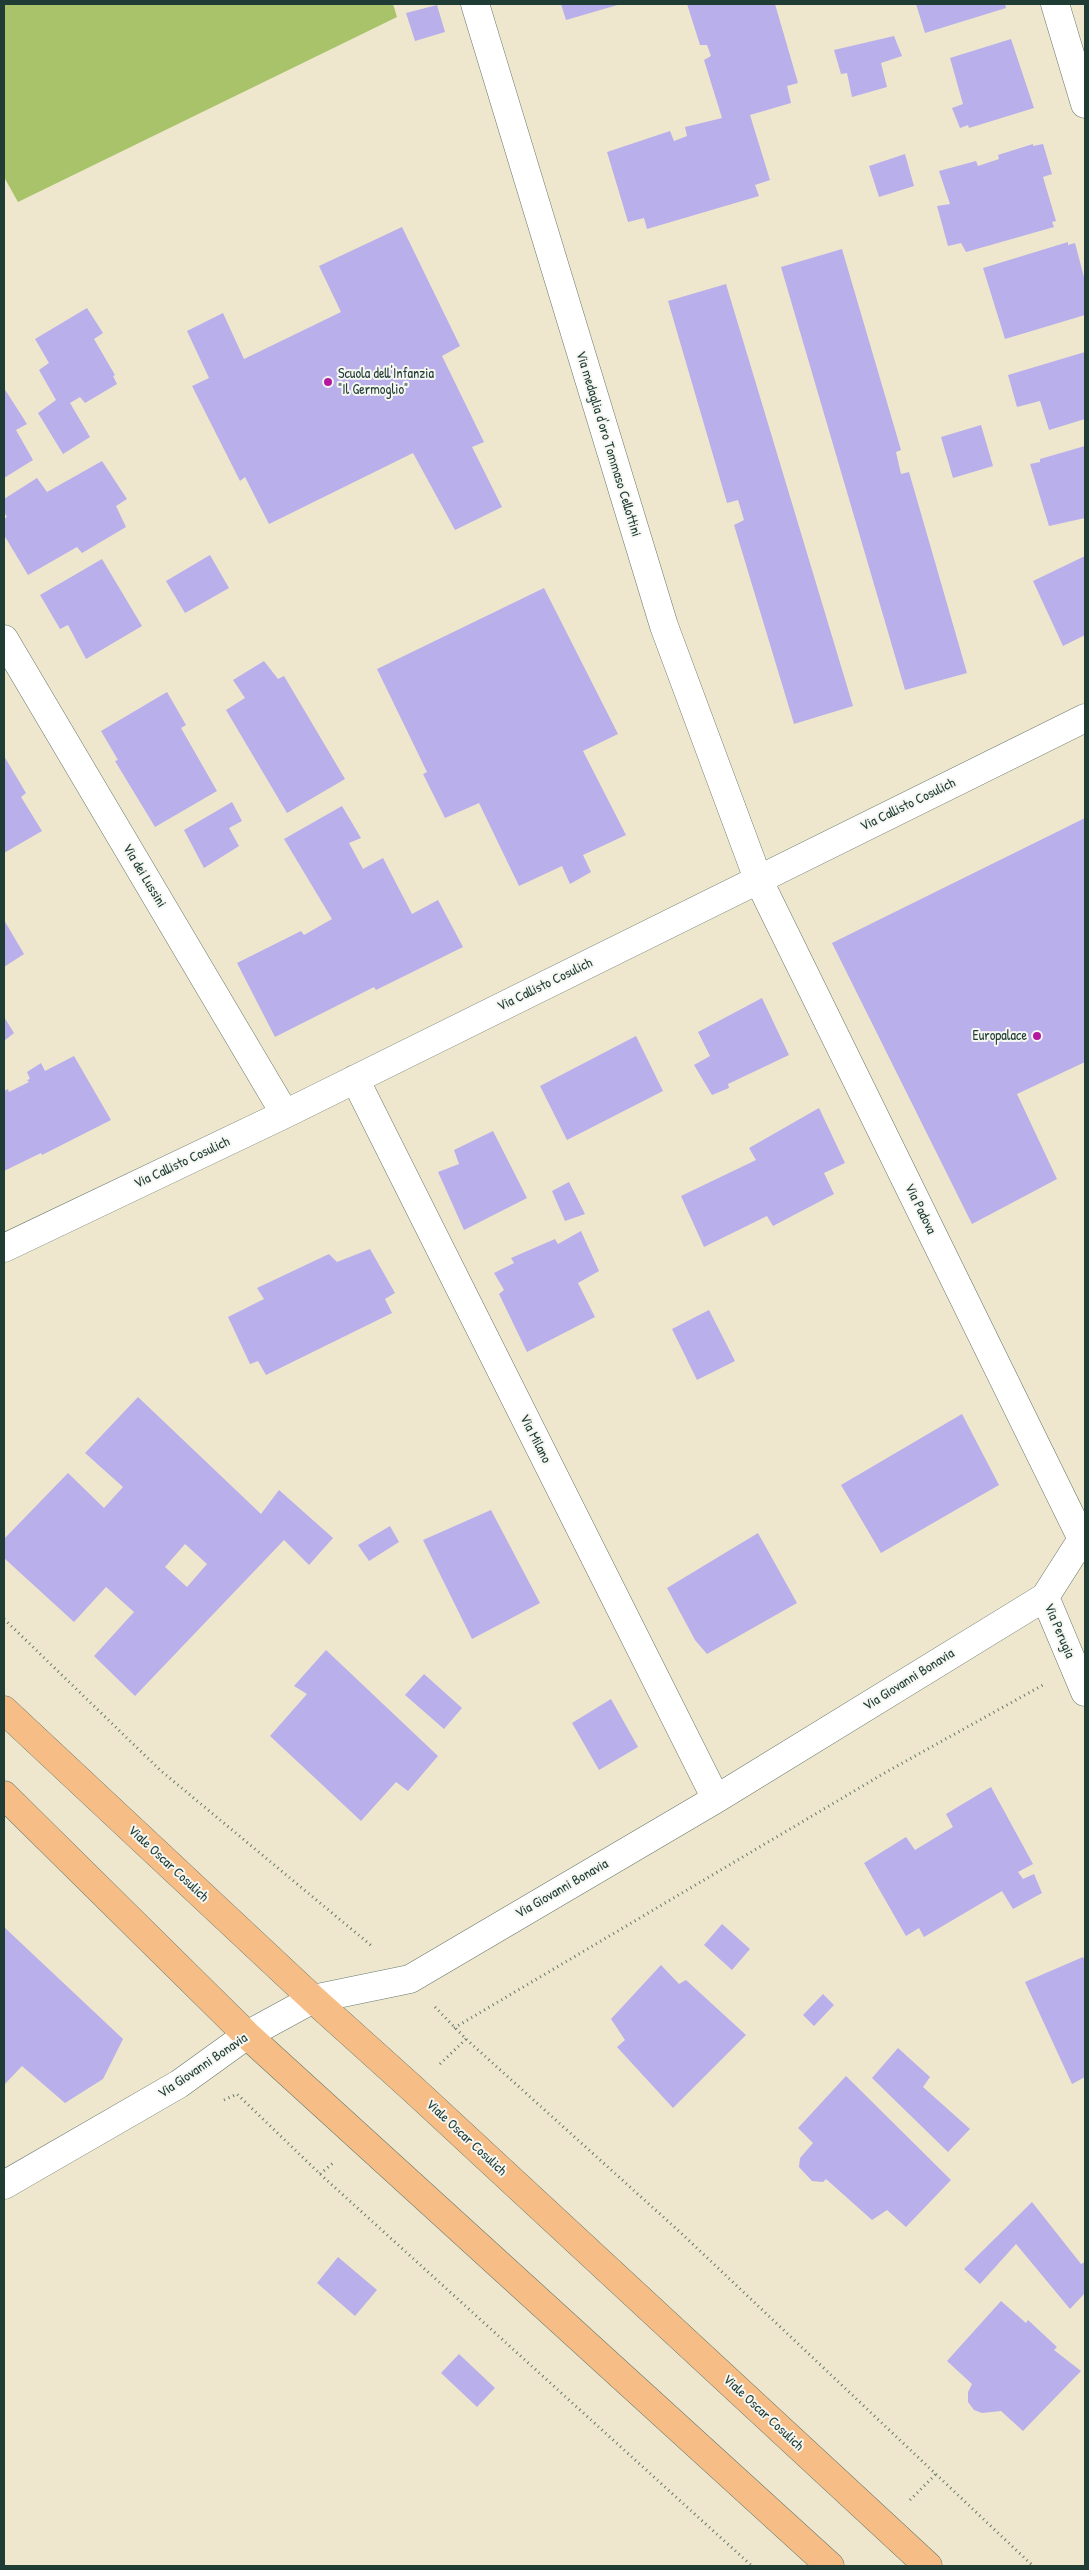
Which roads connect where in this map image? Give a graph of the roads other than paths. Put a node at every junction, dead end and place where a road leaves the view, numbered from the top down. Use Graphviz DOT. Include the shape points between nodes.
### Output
graph roads {
  1 [pos="474,4"];
  2 [pos="1055,4"];
  3 [pos="1085,104"];
  4 [pos="4,639"];
  5 [pos="1085,718"];
  6 [pos="758,879"];
  7 [pos="355,1079"];
  8 [pos="285,1114"];
  9 [pos="4,1248"];
  10 [pos="1083,1538"];
  11 [pos="1044,1597"];
  12 [pos="1085,1692"];
  13 [pos="4,1710"];
  14 [pos="4,1795"];
  15 [pos="716,1799"];
  16 [pos="313,1999"];
  17 [pos="247,2036"];
  18 [pos="4,2185"];
  19 [pos="830,2566"];
  20 [pos="928,2566"];
  1 -- 6 [label="street, Via medaglia d'oro Tommaso Cellottini" via="664,626"];
  2 -- 3 [label="street"];
  4 -- 8 [label="street, Via dei Lussini"];
  5 -- 6 [label="street, Via Callisto Cosulich"];
  6 -- 7 [label="street, Via Callisto Cosulich"];
  6 -- 10 [label="street, Via Padova"];
  7 -- 8 [label="street, Via Callisto Cosulich"];
  7 -- 15 [label="street, Via Milano"];
  8 -- 9 [label="street, Via Callisto Cosulich"];
  10 -- 11 [label="street, Via Giovanni Bonavia"];
  11 -- 12 [label="street, Via Perugia"];
  11 -- 15 [label="street, Via Giovanni Bonavia"];
  13 -- 16 [label="main road, Viale Oscar Cosulich"];
  14 -- 17 [label="main road"];
  15 -- 16 [label="street, Via Giovanni Bonavia" via="410,1979"];
  16 -- 17 [label="street, Via Giovanni Bonavia"];
  16 -- 20 [label="main road, Viale Oscar Cosulich"];
  17 -- 18 [label="street, Via Giovanni Bonavia" via="179,2084"];
  17 -- 19 [label="main road"];
}
